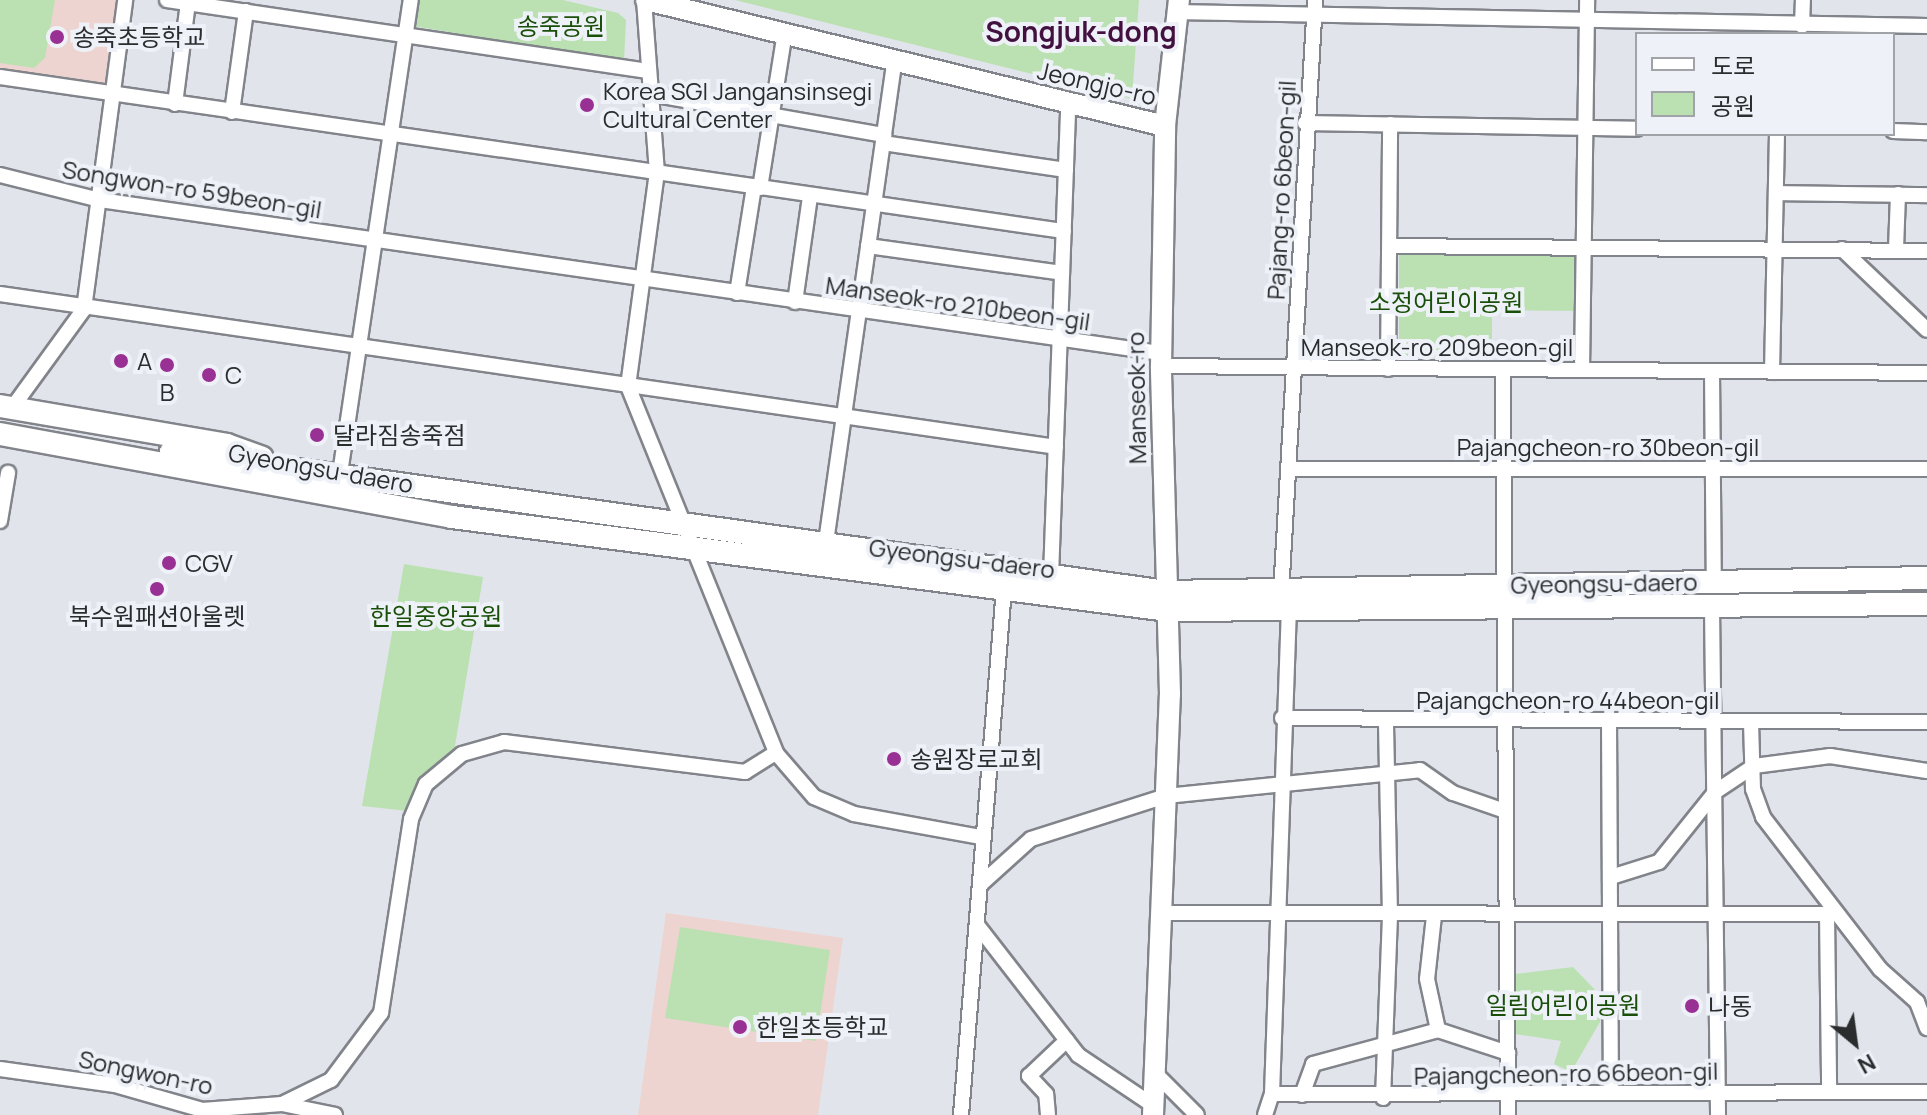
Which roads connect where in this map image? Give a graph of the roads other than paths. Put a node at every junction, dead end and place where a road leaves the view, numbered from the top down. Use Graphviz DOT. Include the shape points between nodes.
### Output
graph roads {
  1 [pos="125,0"];
  2 [pos="167,0"];
  3 [pos="411,0"];
  4 [pos="645,0"];
  5 [pos="1587,0"];
  6 [pos="1803,0"];
  7 [pos="188,3"];
  8 [pos="1177,6"];
  9 [pos="1315,7"];
  10 [pos="246,11"];
  11 [pos="1587,22"];
  12 [pos="1927,26"];
  13 [pos="1799,29"];
  14 [pos="785,32"];
  15 [pos="406,34"];
  16 [pos="895,60"];
  17 [pos="648,71"];
  18 [pos="0,77"];
  19 [pos="651,94"];
  20 [pos="114,95"];
  21 [pos="175,104"];
  22 [pos="1068,105"];
  23 [pos="232,112"];
  24 [pos="771,112"];
  25 [pos="1305,123"];
  26 [pos="1390,124"];
  27 [pos="1165,126"];
  28 [pos="1585,129"];
  29 [pos="1635,129"];
  30 [pos="1895,131"];
  31 [pos="1927,132"];
  32 [pos="391,134"];
  33 [pos="1777,136"];
  34 [pos="884,139"];
  35 [pos="1066,170"];
  36 [pos="657,172"];
  37 [pos="0,175"];
  38 [pos="757,188"];
  39 [pos="1777,193"];
  40 [pos="1898,194"];
  41 [pos="1927,195"];
  42 [pos="810,196"];
  43 [pos="100,200"];
  44 [pos="874,205"];
  45 [pos="1064,231"];
  46 [pos="378,241"];
  47 [pos="868,246"];
  48 [pos="1392,246"];
  49 [pos="1775,249"];
  50 [pos="1842,249"];
  51 [pos="1896,249"];
  52 [pos="1583,250"];
  53 [pos="1927,251"];
  54 [pos="1062,273"];
  55 [pos="645,279"];
  56 [pos="737,293"];
  57 [pos="0,294"];
  58 [pos="795,302"];
  59 [pos="84,309"];
  60 [pos="859,310"];
  61 [pos="1927,330"];
  62 [pos="1059,340"];
  63 [pos="361,346"];
  64 [pos="1161,360"];
  65 [pos="1293,368"];
  66 [pos="1388,369"];
  67 [pos="1503,370"];
  68 [pos="1582,370"];
  69 [pos="1712,372"];
  70 [pos="1772,372"];
  71 [pos="1927,373"];
  72 [pos="628,386"];
  73 [pos="4,412"];
  74 [pos="843,416"];
  75 [pos="0,434"];
  76 [pos="1056,447"];
  77 [pos="0,449"];
  78 [pos="1289,469"];
  79 [pos="1503,469"];
  80 [pos="1715,469"];
  81 [pos="1927,469"];
  82 [pos="8,473"];
  83 [pos="339,480"];
  84 [pos="300,483"];
  85 [pos="594,513"];
  86 [pos="684,520"];
  87 [pos="0,521"];
  88 [pos="544,527"];
  89 [pos="826,542"];
  90 [pos="694,545"];
  91 [pos="1051,576"];
  92 [pos="1927,578"];
  93 [pos="1714,581"];
  94 [pos="1004,589"];
  95 [pos="1095,591"];
  96 [pos="1503,599"];
  97 [pos="1279,600"];
  98 [pos="1167,601"];
  99 [pos="1927,604"];
  100 [pos="1712,607"];
  101 [pos="1282,718"];
  102 [pos="1505,721"];
  103 [pos="1609,721"];
  104 [pos="1716,722"];
  105 [pos="1751,722"];
  106 [pos="1927,722"];
  107 [pos="1386,723"];
  108 [pos="776,753"];
  109 [pos="1754,766"];
  110 [pos="1387,769"];
  111 [pos="1927,771"];
  112 [pos="1279,785"];
  113 [pos="1715,792"];
  114 [pos="1166,796"];
  115 [pos="1505,811"];
  116 [pos="980,837"];
  117 [pos="1611,877"];
  118 [pos="981,884"];
  119 [pos="1275,912"];
  120 [pos="1162,913"];
  121 [pos="1505,914"];
  122 [pos="1611,914"];
  123 [pos="1718,914"];
  124 [pos="1390,915"];
  125 [pos="1434,916"];
  126 [pos="978,926"];
  127 [pos="1927,1028"];
  128 [pos="1438,1030"];
  129 [pos="1067,1040"];
  130 [pos="1384,1045"];
  131 [pos="1508,1053"];
  132 [pos="0,1069"];
  133 [pos="1155,1073"];
  134 [pos="1611,1089"];
  135 [pos="1829,1090"];
  136 [pos="1718,1092"];
  137 [pos="1927,1092"];
  138 [pos="1272,1094"];
  139 [pos="1302,1095"];
  140 [pos="1508,1097"];
  141 [pos="1383,1098"];
  142 [pos="282,1104"];
  143 [pos="1154,1111"];
  144 [pos="335,1115"];
  145 [pos="961,1115"];
  146 [pos="1048,1115"];
  147 [pos="1197,1115"];
  148 [pos="1265,1115"];
  149 [pos="1508,1115"];
  150 [pos="1718,1115"];
  1 -- 20 [label="street"];
  2 -- 7 [label="street"];
  3 -- 15 [label="street"];
  4 -- 14 [label="street, Jeongjo-ro"];
  4 -- 17 [label="street"];
  5 -- 11 [label="street"];
  6 -- 13 [label="street"];
  7 -- 10 [label="street"];
  7 -- 21 [label="street"];
  8 -- 9 [label="street"];
  8 -- 27 [label="street, Manseok-ro"];
  9 -- 11 [label="street"];
  9 -- 25 [label="street, Pajang-ro 6beon-gil"];
  10 -- 15 [label="street"];
  10 -- 23 [label="street"];
  11 -- 13 [label="street"];
  11 -- 28 [label="street"];
  12 -- 13 [label="street"];
  14 -- 16 [label="street, Jeongjo-ro"];
  14 -- 24 [label="street"];
  15 -- 17 [label="street"];
  15 -- 32 [label="street"];
  16 -- 22 [label="street, Jeongjo-ro"];
  16 -- 34 [label="street"];
  17 -- 19 [label="street"];
  18 -- 20 [label="street"];
  19 -- 24 [label="street"];
  19 -- 36 [label="street"];
  20 -- 21 [label="street"];
  20 -- 43 [label="street"];
  21 -- 23 [label="street"];
  22 -- 27 [label="street, Jeongjo-ro"];
  22 -- 35 [label="street"];
  23 -- 32 [label="street"];
  24 -- 34 [label="street"];
  24 -- 38 [label="street"];
  25 -- 26 [label="street"];
  25 -- 65 [label="street, Pajang-ro 6beon-gil"];
  26 -- 28 [label="street"];
  26 -- 48 [label="street"];
  27 -- 64 [label="street, Manseok-ro"];
  28 -- 29 [label="street"];
  28 -- 52 [label="street"];
  30 -- 31 [label="street"];
  32 -- 36 [label="street"];
  32 -- 46 [label="street"];
  33 -- 39 [label="street"];
  34 -- 35 [label="street"];
  34 -- 44 [label="street"];
  35 -- 45 [label="street"];
  36 -- 38 [label="street"];
  36 -- 55 [label="street"];
  37 -- 43 [label="street, Songwon-ro 59beon-gil"];
  38 -- 42 [label="street"];
  38 -- 56 [label="street"];
  39 -- 40 [label="street"];
  39 -- 49 [label="street"];
  40 -- 41 [label="street"];
  40 -- 51 [label="street"];
  42 -- 44 [label="street"];
  42 -- 58 [label="street, Manseok-ro 210beon-gil"];
  43 -- 46 [label="street, Songwon-ro 59beon-gil"];
  43 -- 59 [label="street"];
  44 -- 45 [label="street"];
  44 -- 47 [label="street"];
  45 -- 54 [label="street"];
  46 -- 55 [label="street, Manseok-ro 210beon-gil"];
  46 -- 63 [label="street"];
  47 -- 54 [label="street"];
  47 -- 60 [label="street"];
  48 -- 52 [label="street"];
  48 -- 66 [label="street"];
  49 -- 50 [label="street"];
  49 -- 52 [label="street"];
  49 -- 70 [label="street"];
  50 -- 51 [label="street"];
  50 -- 61 [label="street"];
  51 -- 53 [label="street"];
  52 -- 68 [label="street"];
  54 -- 62 [label="street"];
  55 -- 56 [label="street, Manseok-ro 210beon-gil"];
  55 -- 72 [label="street"];
  56 -- 58 [label="street, Manseok-ro 210beon-gil"];
  57 -- 59 [label="street"];
  58 -- 60 [label="street, Manseok-ro 210beon-gil"];
  59 -- 63 [label="street"];
  59 -- 73 [label="street"];
  60 -- 62 [label="street, Manseok-ro 210beon-gil"];
  60 -- 74 [label="street"];
  62 -- 64 [label="street, Manseok-ro 210beon-gil"];
  62 -- 76 [label="street"];
  63 -- 72 [label="street"];
  63 -- 83 [label="street"];
  64 -- 65 [label="street, Manseok-ro 209beon-gil"];
  64 -- 98 [label="street, Manseok-ro"];
  65 -- 66 [label="street, Manseok-ro 209beon-gil"];
  65 -- 78 [label="street, Pajang-ro 6beon-gil"];
  66 -- 67 [label="street, Manseok-ro 209beon-gil"];
  67 -- 68 [label="street, Manseok-ro 209beon-gil"];
  67 -- 79 [label="street"];
  68 -- 69 [label="street, Manseok-ro 209beon-gil"];
  69 -- 70 [label="street, Manseok-ro 209beon-gil"];
  69 -- 80 [label="street"];
  70 -- 71 [label="street, Manseok-ro 209beon-gil"];
  72 -- 74 [label="street"];
  72 -- 86 [label="street"];
  73 -- 84 [label="main road" via="227,445"];
  74 -- 76 [label="street"];
  74 -- 89 [label="street"];
  75 -- 84 [label="main road, Gyeongsu-daero"];
  76 -- 91 [label="street"];
  77 -- 84 [label="main road" via="275,495"];
  78 -- 79 [label="street, Pajangcheon-ro 30beon-gil"];
  78 -- 97 [label="street, Pajang-ro 6beon-gil"];
  79 -- 80 [label="street, Pajangcheon-ro 30beon-gil"];
  79 -- 96 [label="street"];
  80 -- 81 [label="street, Pajangcheon-ro 30beon-gil"];
  80 -- 93 [label="street"];
  82 -- 87 [label="street"];
  83 -- 84 [label="main road, Gyeongsu-daero"];
  83 -- 85 [label="main road, Gyeongsu-daero"];
  84 -- 88 [label="main road, Gyeongsu-daero"];
  85 -- 86 [label="main road, Gyeongsu-daero"];
  85 -- 88 [label="main road" via="590,520 565,516"];
  86 -- 89 [label="main road, Gyeongsu-daero"];
  86 -- 90 [label="street"];
  88 -- 90 [label="main road, Gyeongsu-daero"];
  89 -- 91 [label="main road, Gyeongsu-daero"];
  90 -- 94 [label="main road, Gyeongsu-daero"];
  90 -- 108 [label="street"];
  91 -- 95 [label="main road, Gyeongsu-daero"];
  92 -- 93 [label="main road, Gyeongsu-daero"];
  93 -- 96 [label="main road, Gyeongsu-daero"];
  94 -- 95 [label="main road, Gyeongsu-daero"];
  94 -- 116 [label="street"];
  95 -- 98 [label="main road, Gyeongsu-daero"];
  96 -- 97 [label="main road, Gyeongsu-daero"];
  96 -- 100 [label="main road, Gyeongsu-daero"];
  96 -- 102 [label="street"];
  97 -- 98 [label="main road, Gyeongsu-daero"];
  97 -- 98 [label="main road, Gyeongsu-daero" via="1233,611"];
  97 -- 101 [label="street, Pajang-ro 6beon-gil"];
  98 -- 114 [label="street, Manseok-ro"];
  99 -- 100 [label="main road, Gyeongsu-daero"];
  100 -- 104 [label="street"];
  101 -- 107 [label="street, Pajangcheon-ro 44beon-gil"];
  101 -- 112 [label="street, Pajang-ro 6beon-gil"];
  102 -- 103 [label="street, Pajangcheon-ro 44beon-gil"];
  102 -- 107 [label="street, Pajangcheon-ro 44beon-gil"];
  102 -- 115 [label="street"];
  103 -- 104 [label="street, Pajangcheon-ro 44beon-gil"];
  103 -- 117 [label="street"];
  104 -- 105 [label="street, Pajangcheon-ro 44beon-gil"];
  104 -- 113 [label="street"];
  105 -- 106 [label="street, Pajangcheon-ro 44beon-gil"];
  105 -- 109 [label="street, Pajangcheon-ro 44beon-gil"];
  107 -- 110 [label="street, Pajangcheon-ro 44beon-gil"];
  108 -- 116 [label="street" via="814,797 854,814"];
  108 -- 142 [label="street" via="745,772 504,742 462,754 426,784 411,819 381,1013 331,1080"];
  109 -- 111 [label="street" via="1830,756"];
  109 -- 113 [label="street"];
  109 -- 127 [label="street, Pajangcheon-ro 44beon-gil" via="1763,817 1880,969 1917,1002"];
  110 -- 112 [label="street"];
  110 -- 115 [label="street" via="1420,770 1453,793"];
  110 -- 124 [label="street, Pajangcheon-ro 44beon-gil"];
  112 -- 114 [label="street"];
  112 -- 119 [label="street, Pajang-ro 6beon-gil"];
  113 -- 117 [label="street" via="1659,862"];
  113 -- 123 [label="street"];
  114 -- 118 [label="street" via="1031,839"];
  114 -- 120 [label="street, Manseok-ro"];
  115 -- 121 [label="street"];
  116 -- 118 [label="street"];
  117 -- 122 [label="street"];
  118 -- 126 [label="street"];
  119 -- 120 [label="street"];
  119 -- 124 [label="street"];
  119 -- 138 [label="street, Pajang-ro 6beon-gil"];
  120 -- 133 [label="street, Manseok-ro"];
  121 -- 122 [label="street"];
  121 -- 125 [label="street"];
  121 -- 131 [label="street"];
  122 -- 123 [label="street"];
  122 -- 134 [label="street"];
  123 -- 135 [label="street" via="1827,914"];
  123 -- 136 [label="street"];
  124 -- 125 [label="street"];
  124 -- 130 [label="street, Pajangcheon-ro 44beon-gil"];
  125 -- 128 [label="street" via="1427,979"];
  126 -- 129 [label="street, Manseok-ro"];
  126 -- 145 [label="street"];
  128 -- 130 [label="street"];
  128 -- 131 [label="street"];
  129 -- 143 [label="street, Manseok-ro" via="1091,1066"];
  129 -- 146 [label="street" via="1029,1076 1046,1094"];
  130 -- 139 [label="street, Pajangcheon-ro 66beon-gil" via="1313,1064"];
  130 -- 141 [label="street, Pajangcheon-ro 44beon-gil"];
  131 -- 140 [label="street"];
  132 -- 142 [label="street, Songwon-ro" via="115,1085 202,1110"];
  133 -- 143 [label="street, Manseok-ro"];
  133 -- 147 [label="street"];
  134 -- 136 [label="street, Pajangcheon-ro 66beon-gil"];
  134 -- 140 [label="street, Pajangcheon-ro 66beon-gil"];
  135 -- 136 [label="street, Pajangcheon-ro 66beon-gil"];
  135 -- 137 [label="street, Pajangcheon-ro 66beon-gil"];
  136 -- 150 [label="street"];
  138 -- 139 [label="street, Pajangcheon-ro 66beon-gil"];
  138 -- 148 [label="street, Pajang-ro 6beon-gil"];
  139 -- 141 [label="street, Pajangcheon-ro 66beon-gil"];
  140 -- 141 [label="street, Pajangcheon-ro 66beon-gil"];
  140 -- 149 [label="street"];
  142 -- 144 [label="street"];
}
